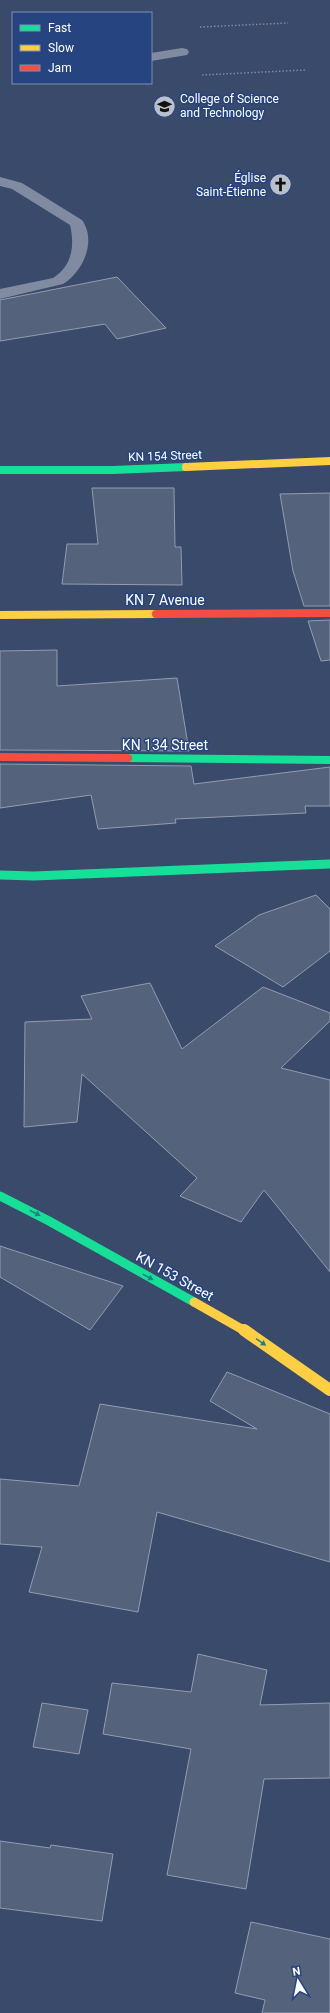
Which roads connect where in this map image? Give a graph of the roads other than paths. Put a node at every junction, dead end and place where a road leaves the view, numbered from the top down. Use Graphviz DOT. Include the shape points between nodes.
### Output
graph roads {
  1 [pos="182,52"];
  2 [pos="152,57"];
  3 [pos="0,181"];
  4 [pos="0,294"];
  5 [pos="330,462"];
  6 [pos="0,470"];
  7 [pos="330,613"];
  8 [pos="0,615"];
  9 [pos="0,757"];
  10 [pos="330,760"];
  11 [pos="330,864"];
  12 [pos="0,875"];
  13 [pos="0,1196"];
  14 [pos="330,1390"];
  1 -- 2 [label="street"];
  3 -- 4 [label="street" via="17,186 77,223 82,237 77,263 67,277"];
  5 -- 6 [label="street, KN 154 Street" via="113,470"];
  7 -- 8 [label="street, KN 7 Avenue"];
  9 -- 10 [label="street, KN 134 Street"];
  11 -- 12 [label="street" via="34,876"];
  13 -- 14 [label="street, KN 153 Street, one-way" via="50,1221 242,1329"];
}
